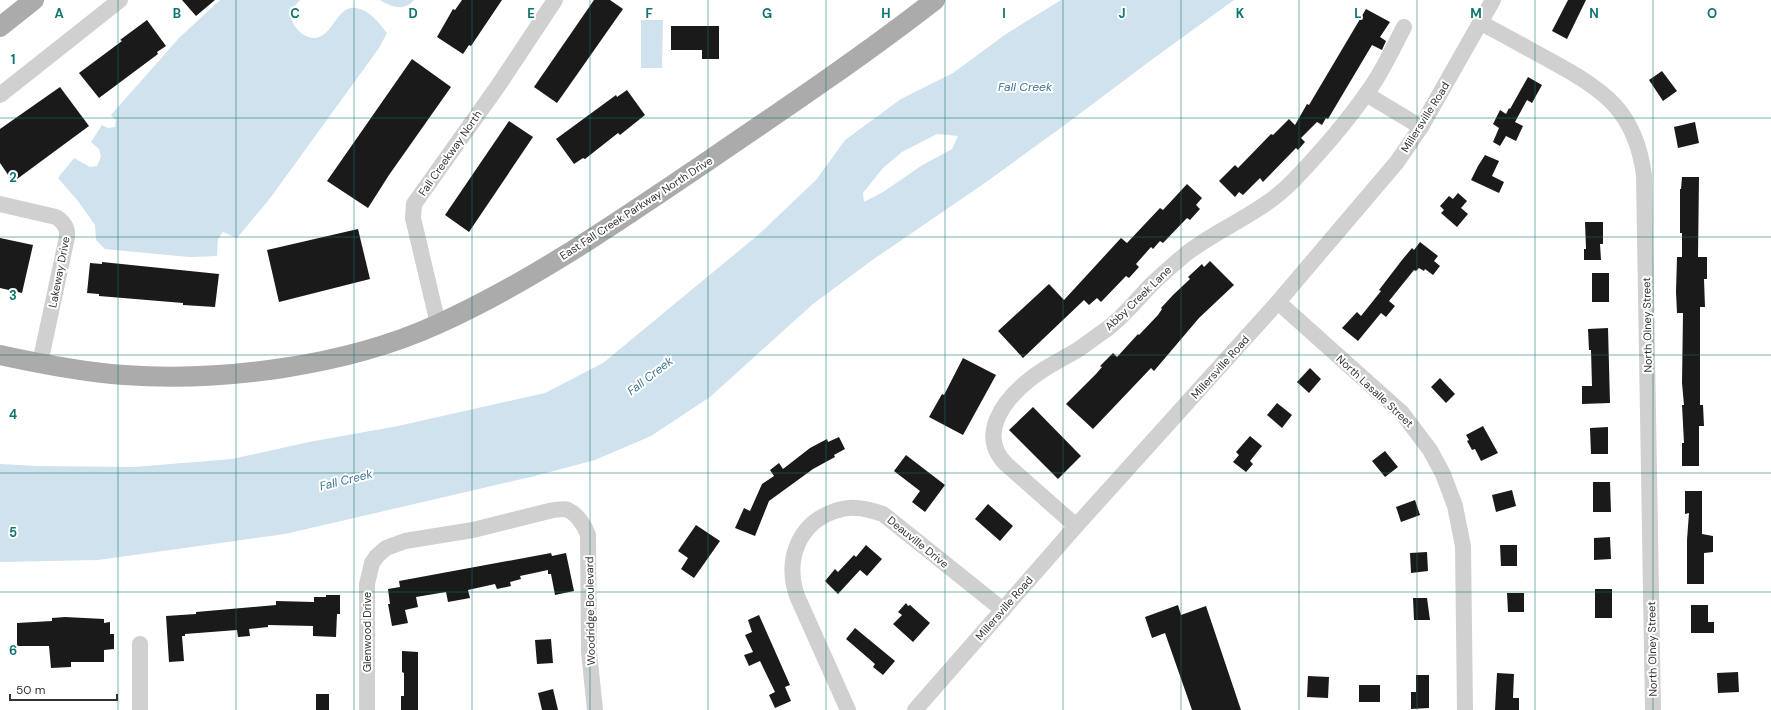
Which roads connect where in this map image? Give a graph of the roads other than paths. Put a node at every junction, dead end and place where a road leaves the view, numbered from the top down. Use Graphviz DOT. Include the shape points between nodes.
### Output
graph roads {
  1 [pos="34,0"];
  2 [pos="120,0"];
  3 [pos="555,0"];
  4 [pos="935,0"];
  5 [pos="1493,0"];
  6 [pos="1481,23"];
  7 [pos="0,27"];
  8 [pos="1404,27"];
  9 [pos="1366,94"];
  10 [pos="0,95"];
  11 [pos="1421,127"];
  12 [pos="0,204"];
  13 [pos="1278,302"];
  14 [pos="438,324"];
  15 [pos="0,355"];
  16 [pos="40,363"];
  17 [pos="576,517"];
  18 [pos="1076,526"];
  19 [pos="1002,610"];
  20 [pos="140,644"];
  21 [pos="140,710"];
  22 [pos="367,710"];
  23 [pos="595,710"];
  24 [pos="848,710"];
  25 [pos="915,710"];
  26 [pos="1465,710"];
  27 [pos="1653,710"];
  1 -- 7 [label="main road"];
  2 -- 10 [label="street"];
  3 -- 14 [label="street, Fall Creekway North" via="498,86 414,204 413,218"];
  4 -- 14 [label="main road, East Fall Creek Parkway North Drive" via="850,64 596,237 498,295"];
  5 -- 6 [label="street, Millersville Road"];
  6 -- 11 [label="street, Millersville Road"];
  6 -- 27 [label="street, North Olney Street" via="1583,78 1605,95 1629,125 1642,156 1645,184"];
  8 -- 9 [label="street, Abby Creek Lane"];
  9 -- 11 [label="street"];
  9 -- 18 [label="street, Abby Creek Lane" via="1342,127 1282,191 1185,255 1107,329 1016,391 1000,414 994,426 993,436 998,454"];
  11 -- 13 [label="street, Millersville Road" via="1392,168"];
  12 -- 16 [label="street, Lakeway Drive" via="56,217 67,230"];
  13 -- 18 [label="street, Millersville Road"];
  13 -- 26 [label="street, North Lasalle Street" via="1402,413 1430,450 1443,474 1455,506 1463,546"];
  14 -- 16 [label="main road, East Fall Creek Parkway North Drive" via="342,356 245,373 124,375"];
  15 -- 16 [label="main road, East Fall Creek Parkway North Drive"];
  17 -- 22 [label="street, Glenwood Drive" via="568,510 549,511 473,530 405,541 386,548 377,556 372,563 367,584"];
  17 -- 23 [label="street, Woodridge Boulevard" via="582,522 588,535 589,652"];
  18 -- 19 [label="street, Millersville Road"];
  19 -- 24 [label="street, Deauville Drive" via="883,514 850,508 825,515 801,538 793,556 792,577 797,596"];
  19 -- 25 [label="street, Millersville Road"];
  20 -- 21 [label="street"];
}
